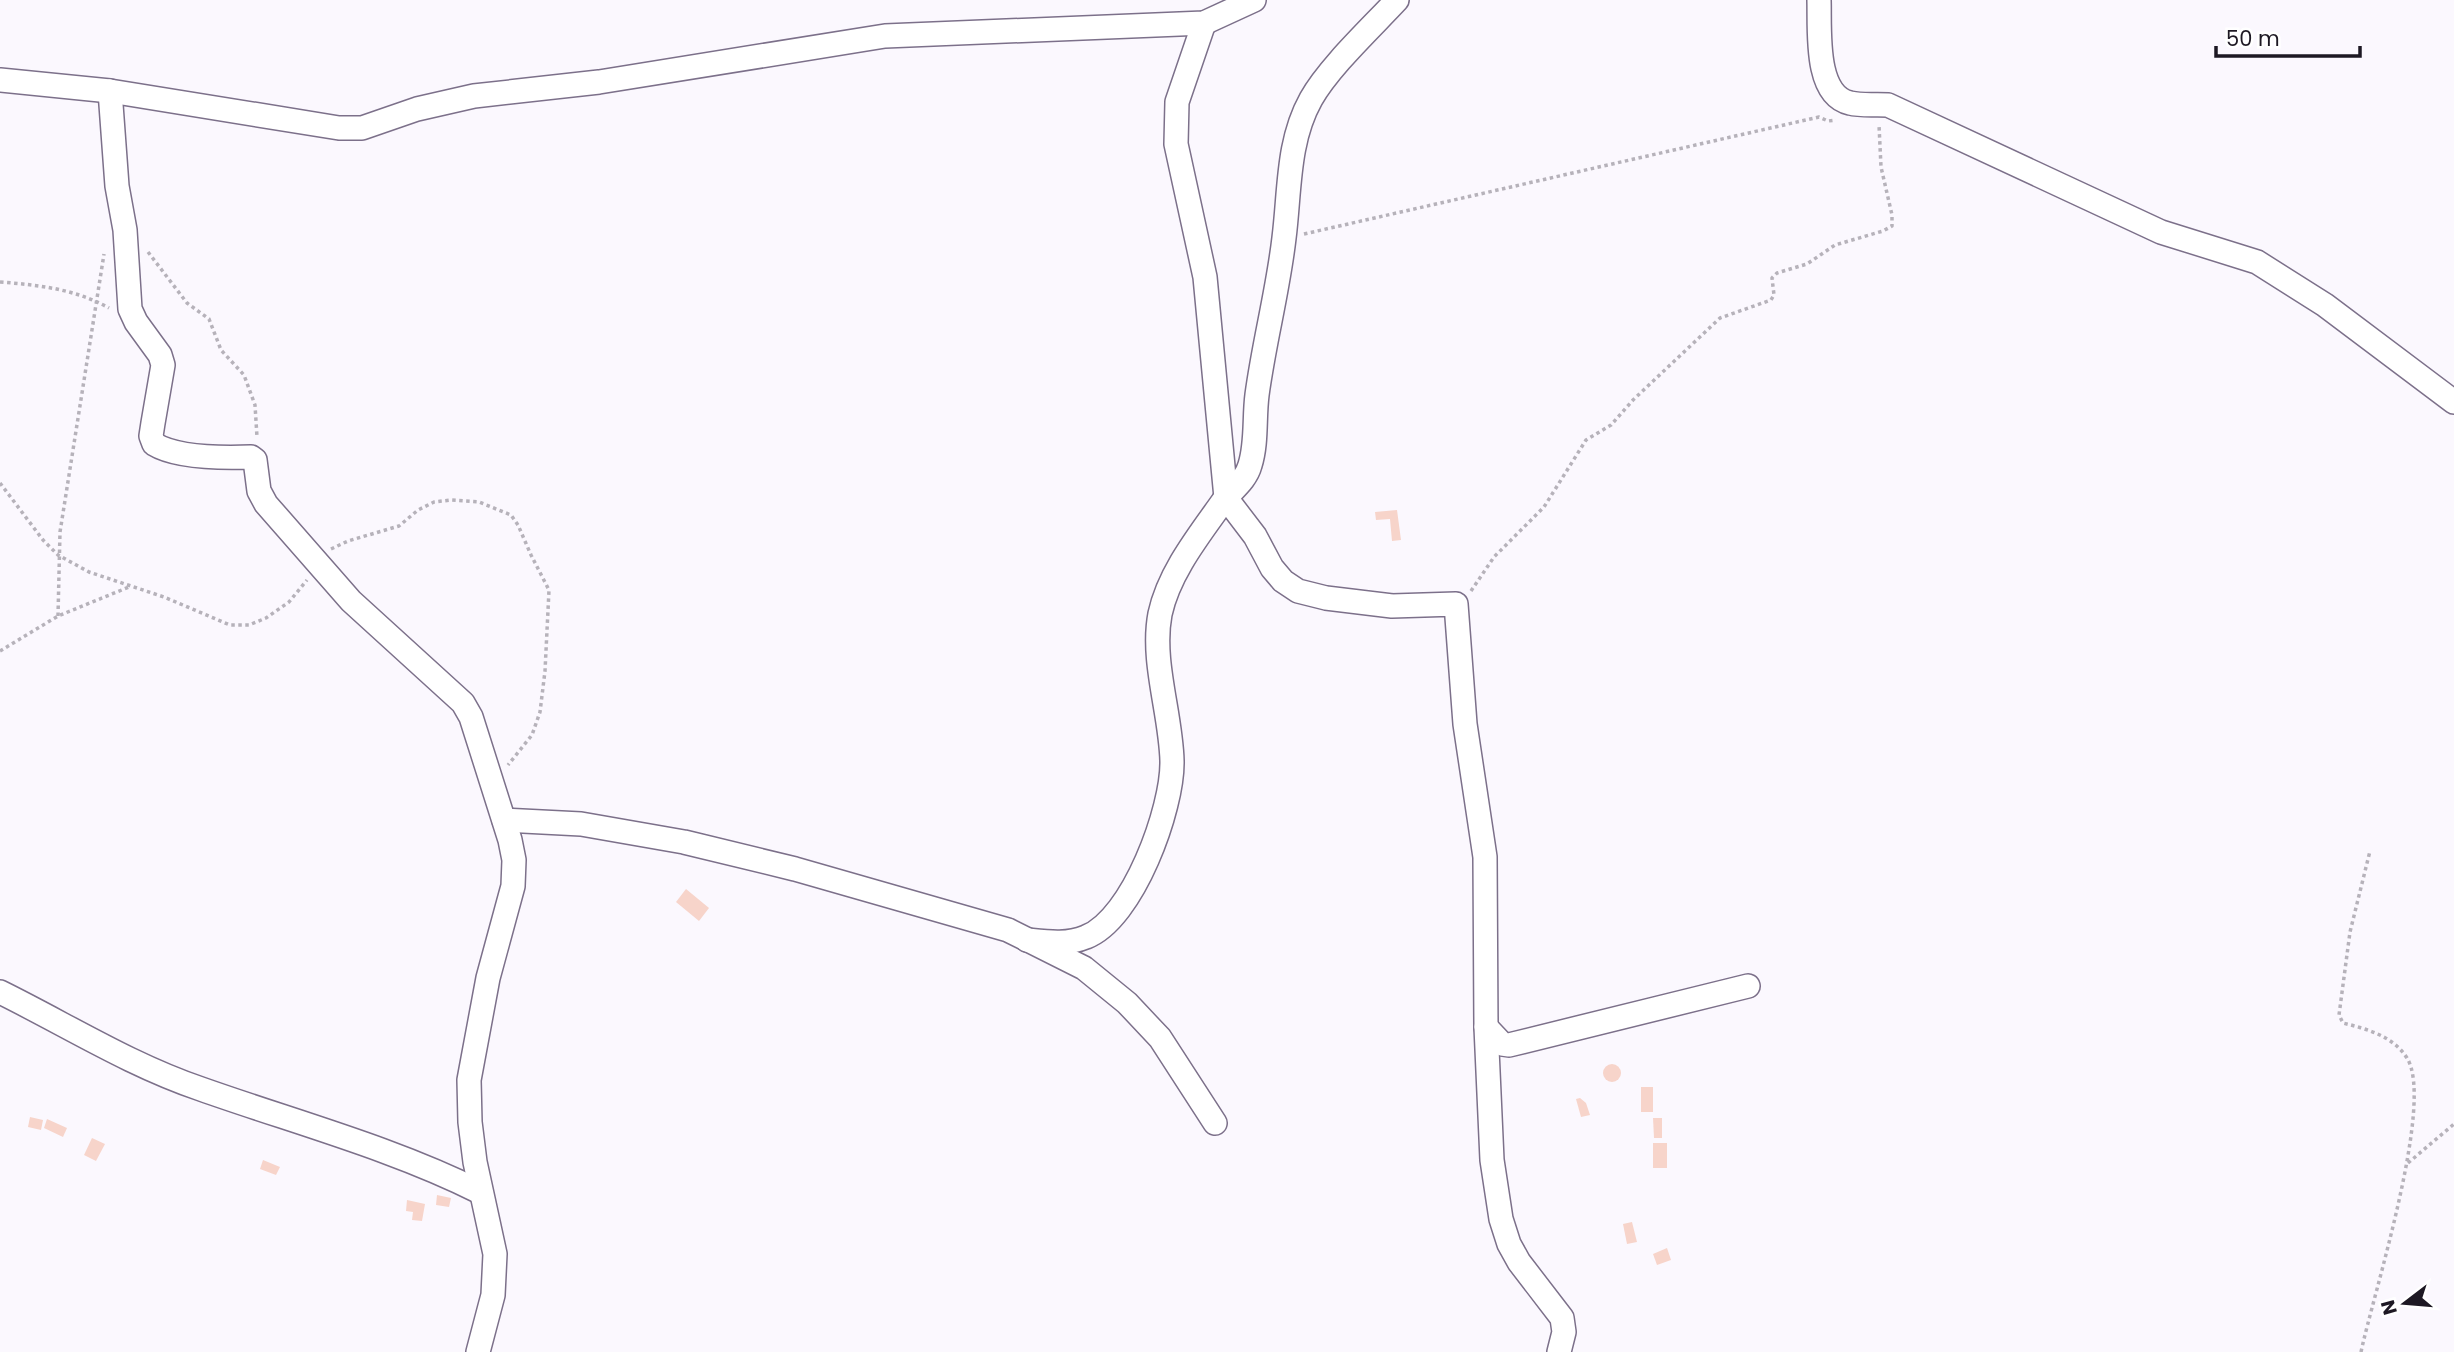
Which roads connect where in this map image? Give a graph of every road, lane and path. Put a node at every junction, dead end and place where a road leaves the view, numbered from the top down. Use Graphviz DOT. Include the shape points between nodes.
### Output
graph roads {
  1 [pos="1254,0"];
  2 [pos="1397,0"];
  3 [pos="1819,0"];
  4 [pos="1204,23"];
  5 [pos="0,80"];
  6 [pos="110,91"];
  7 [pos="1878,104"];
  8 [pos="1844,118"];
  9 [pos="125,230"];
  10 [pos="1284,239"];
  11 [pos="105,252"];
  12 [pos="0,282"];
  13 [pos="98,302"];
  14 [pos="2454,402"];
  15 [pos="255,460"];
  16 [pos="0,483"];
  17 [pos="1226,498"];
  18 [pos="58,555"];
  19 [pos="317,562"];
  20 [pos="131,586"];
  21 [pos="1456,604"];
  22 [pos="58,616"];
  23 [pos="0,651"];
  24 [pos="494,783"];
  25 [pos="504,820"];
  26 [pos="2370,851"];
  27 [pos="1027,940"];
  28 [pos="1748,986"];
  29 [pos="0,992"];
  30 [pos="1486,1027"];
  31 [pos="1215,1123"];
  32 [pos="2454,1124"];
  33 [pos="2406,1164"];
  34 [pos="480,1192"];
  35 [pos="478,1352"];
  36 [pos="1559,1352"];
  37 [pos="2361,1352"];
  1 -- 4 [label="street"];
  2 -- 10 [label="street" via="1310,101 1290,163"];
  3 -- 7 [label="street" via="1822,72 1833,94 1848,103"];
  4 -- 6 [label="street" via="885,36 599,82 474,96 362,128"];
  4 -- 17 [label="street" via="1177,102 1176,144 1205,277"];
  5 -- 6 [label="street"];
  6 -- 9 [label="street"];
  7 -- 14 [label="street" via="2161,232 2257,262 2325,305"];
  7 -- 21 [label="path" via="1881,167 1892,226 1835,245 1807,264 1777,273 1772,278 1771,300 1720,318 1611,425 1586,440 1544,507"];
  8 -- 10 [label="path" via="1828,121 1819,117"];
  9 -- 15 [label="path" via="187,303 209,319 221,349 244,375 255,405"];
  9 -- 15 [label="street" via="130,309 163,365 151,436 154,444 187,453"];
  10 -- 17 [label="street" via="1257,395 1251,463"];
  11 -- 13 [label="path"];
  12 -- 13 [label="path" via="66,290"];
  13 -- 18 [label="path"];
  15 -- 19 [label="street" via="266,504"];
  16 -- 18 [label="path"];
  17 -- 21 [label="street" via="1272,568 1298,591 1392,606"];
  17 -- 27 [label="street" via="1179,566 1160,614 1158,642 1172,764 1166,804 1147,861 1113,917 1096,932 1065,942"];
  18 -- 20 [label="path" via="89,572"];
  18 -- 22 [label="path"];
  19 -- 20 [label="path" via="289,602 249,625 230,625"];
  19 -- 24 [label="street" via="351,601 463,703"];
  19 -- 24 [label="path" via="332,548 399,526 434,502 479,502 511,515 549,590 545,671 532,735"];
  20 -- 22 [label="path"];
  21 -- 30 [label="street" via="1465,724 1485,857"];
  22 -- 23 [label="path"];
  24 -- 25 [label="street"];
  25 -- 27 [label="street" via="581,824 684,842 795,869 1008,930"];
  25 -- 34 [label="street" via="514,860 513,886 488,978 469,1080"];
  26 -- 33 [label="path" via="2350,932 2339,1015 2343,1023 2397,1045 2408,1060 2415,1094"];
  27 -- 31 [label="street" via="1084,968 1127,1003 1160,1038"];
  28 -- 30 [label="street" via="1509,1045 1502,1044"];
  29 -- 34 [label="street" via="131,1062 441,1172"];
  30 -- 36 [label="street" via="1492,1160 1501,1219 1519,1262 1562,1318"];
  32 -- 33 [label="path"];
  33 -- 37 [label="path"];
  34 -- 35 [label="street" via="495,1254 493,1295"];
}
